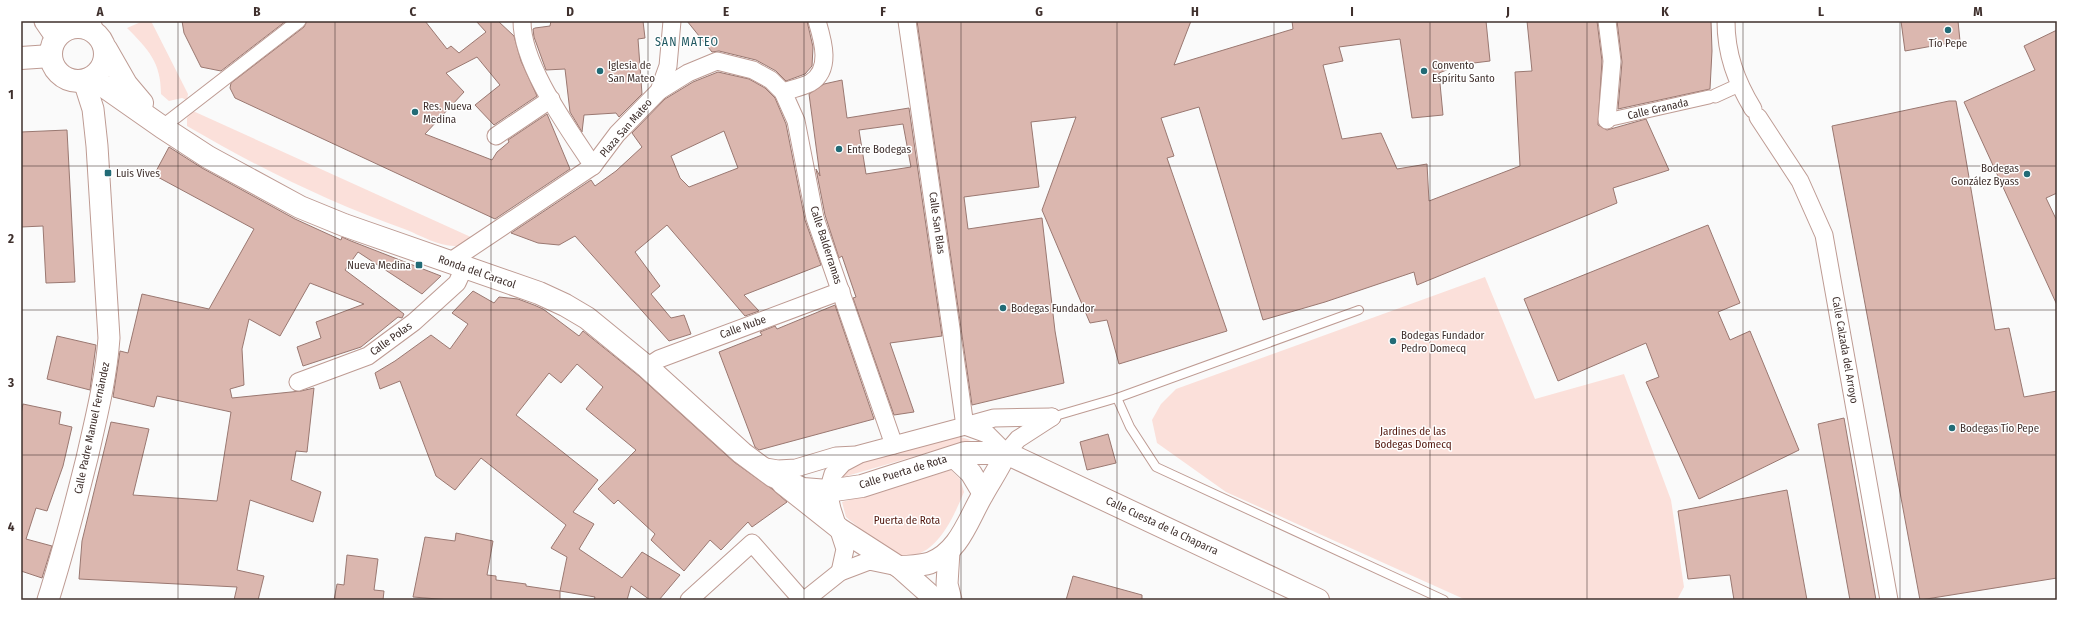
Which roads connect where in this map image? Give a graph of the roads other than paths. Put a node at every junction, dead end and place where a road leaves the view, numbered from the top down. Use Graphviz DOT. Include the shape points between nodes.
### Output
graph roads {
  1 [pos="298,21"];
  2 [pos="522,21"];
  3 [pos="672,21"];
  4 [pos="817,21"];
  5 [pos="907,21"];
  6 [pos="1607,21"];
  7 [pos="1726,21"];
  8 [pos="91,25"];
  9 [pos="51,38"];
  10 [pos="106,49"];
  11 [pos="21,58"];
  12 [pos="717,61"];
  13 [pos="88,79"];
  14 [pos="1739,85"];
  15 [pos="659,91"];
  16 [pos="783,92"];
  17 [pos="551,99"];
  18 [pos="130,103"];
  19 [pos="94,109"];
  20 [pos="1608,120"];
  21 [pos="162,127"];
  22 [pos="496,136"];
  23 [pos="593,166"];
  24 [pos="456,266"];
  25 [pos="841,291"];
  26 [pos="1359,310"];
  27 [pos="647,367"];
  28 [pos="298,382"];
  29 [pos="1117,398"];
  30 [pos="1052,417"];
  31 [pos="965,426"];
  32 [pos="894,444"];
  33 [pos="1006,453"];
  34 [pos="860,454"];
  35 [pos="954,457"];
  36 [pos="767,471"];
  37 [pos="828,491"];
  38 [pos="983,493"];
  39 [pos="840,529"];
  40 [pos="949,551"];
  41 [pos="899,567"];
  42 [pos="840,572"];
  43 [pos="48,600"];
  44 [pos="689,600"];
  45 [pos="804,600"];
  46 [pos="936,600"];
  47 [pos="951,600"];
  48 [pos="1318,600"];
  49 [pos="1444,600"];
  50 [pos="1889,600"];
  1 -- 21 [label="street"];
  2 -- 17 [label="street" via="528,52"];
  3 -- 15 [label="street, Plaza San Mateo" via="668,66"];
  4 -- 16 [label="street" via="824,48 825,60 822,70 809,84"];
  5 -- 31 [label="street, Calle San Blas"];
  6 -- 20 [label="street" via="1612,61"];
  7 -- 14 [label="street, Calle Calzada del Arroyo" via="1731,66"];
  8 -- 9 [label="main road" via="72,27"];
  8 -- 10 [label="main road"];
  9 -- 11 [label="main road"];
  9 -- 13 [label="main road" via="53,65 58,73 75,81"];
  10 -- 13 [label="main road" via="103,66"];
  10 -- 21 [label="main road, Ronda del Caracol" via="126,84"];
  12 -- 15 [label="street, Plaza San Mateo" via="688,73"];
  12 -- 16 [label="street, Calle Balderramas" via="753,70 771,80"];
  13 -- 18 [label="main road, Ronda del Caracol"];
  13 -- 19 [label="street, Calle Padre Manuel Fernández"];
  14 -- 20 [label="street, Calle Granada" via="1712,97"];
  14 -- 50 [label="street, Calle Calzada del Arroyo" via="1800,181 1824,235"];
  15 -- 23 [label="street, Plaza San Mateo" via="618,134"];
  16 -- 25 [label="street, Calle Balderramas" via="796,121 815,218"];
  17 -- 22 [label="street"];
  17 -- 23 [label="street"];
  18 -- 19 [label="street" via="113,99 104,100"];
  18 -- 21 [label="main road, Ronda del Caracol"];
  19 -- 43 [label="street, Calle Padre Manuel Fernández" via="109,338 107,363 98,412 67,539"];
  21 -- 24 [label="main road, Ronda del Caracol" via="208,157 300,207"];
  23 -- 24 [label="street, Plaza San Mateo"];
  24 -- 27 [label="main road, Ronda del Caracol" via="539,293 565,305 587,318"];
  24 -- 28 [label="street, Calle Polas" via="457,283 414,322 368,356"];
  25 -- 27 [label="street, Calle Nube" via="659,359"];
  25 -- 32 [label="street, Calle Balderramas"];
  26 -- 29 [label="lane"];
  27 -- 36 [label="main road, Ronda del Caracol" via="742,453"];
  29 -- 30 [label="lane"];
  29 -- 49 [label="lane" via="1130,428 1156,467"];
  30 -- 31 [label="street" via="994,418"];
  30 -- 33 [label="street" via="1018,439"];
  31 -- 32 [label="street"];
  31 -- 33 [label="street" via="987,434"];
  32 -- 34 [label="street"];
  33 -- 35 [label="main road, Calle Puerta de Rota" via="965,453"];
  33 -- 38 [label="street" via="998,472"];
  33 -- 48 [label="main road, Calle Cuesta de la Chaparra"];
  34 -- 36 [label="street" via="836,456 796,468"];
  34 -- 37 [label="street" via="843,463 833,474"];
  35 -- 37 [label="main road, Calle Puerta de Rota" via="862,486"];
  35 -- 38 [label="street, Calle Puerta de Rota" via="971,473"];
  36 -- 37 [label="main road, Calle Puerta de Rota" via="803,489"];
  36 -- 39 [label="street"];
  37 -- 39 [label="street"];
  38 -- 40 [label="street" via="960,538"];
  39 -- 41 [label="street"];
  39 -- 42 [label="street" via="845,549"];
  40 -- 41 [label="street" via="930,563"];
  40 -- 47 [label="street" via="947,584"];
  41 -- 42 [label="street" via="869,561"];
  41 -- 46 [label="street"];
  42 -- 45 [label="street"];
  44 -- 45 [label="street" via="752,543"];
}
